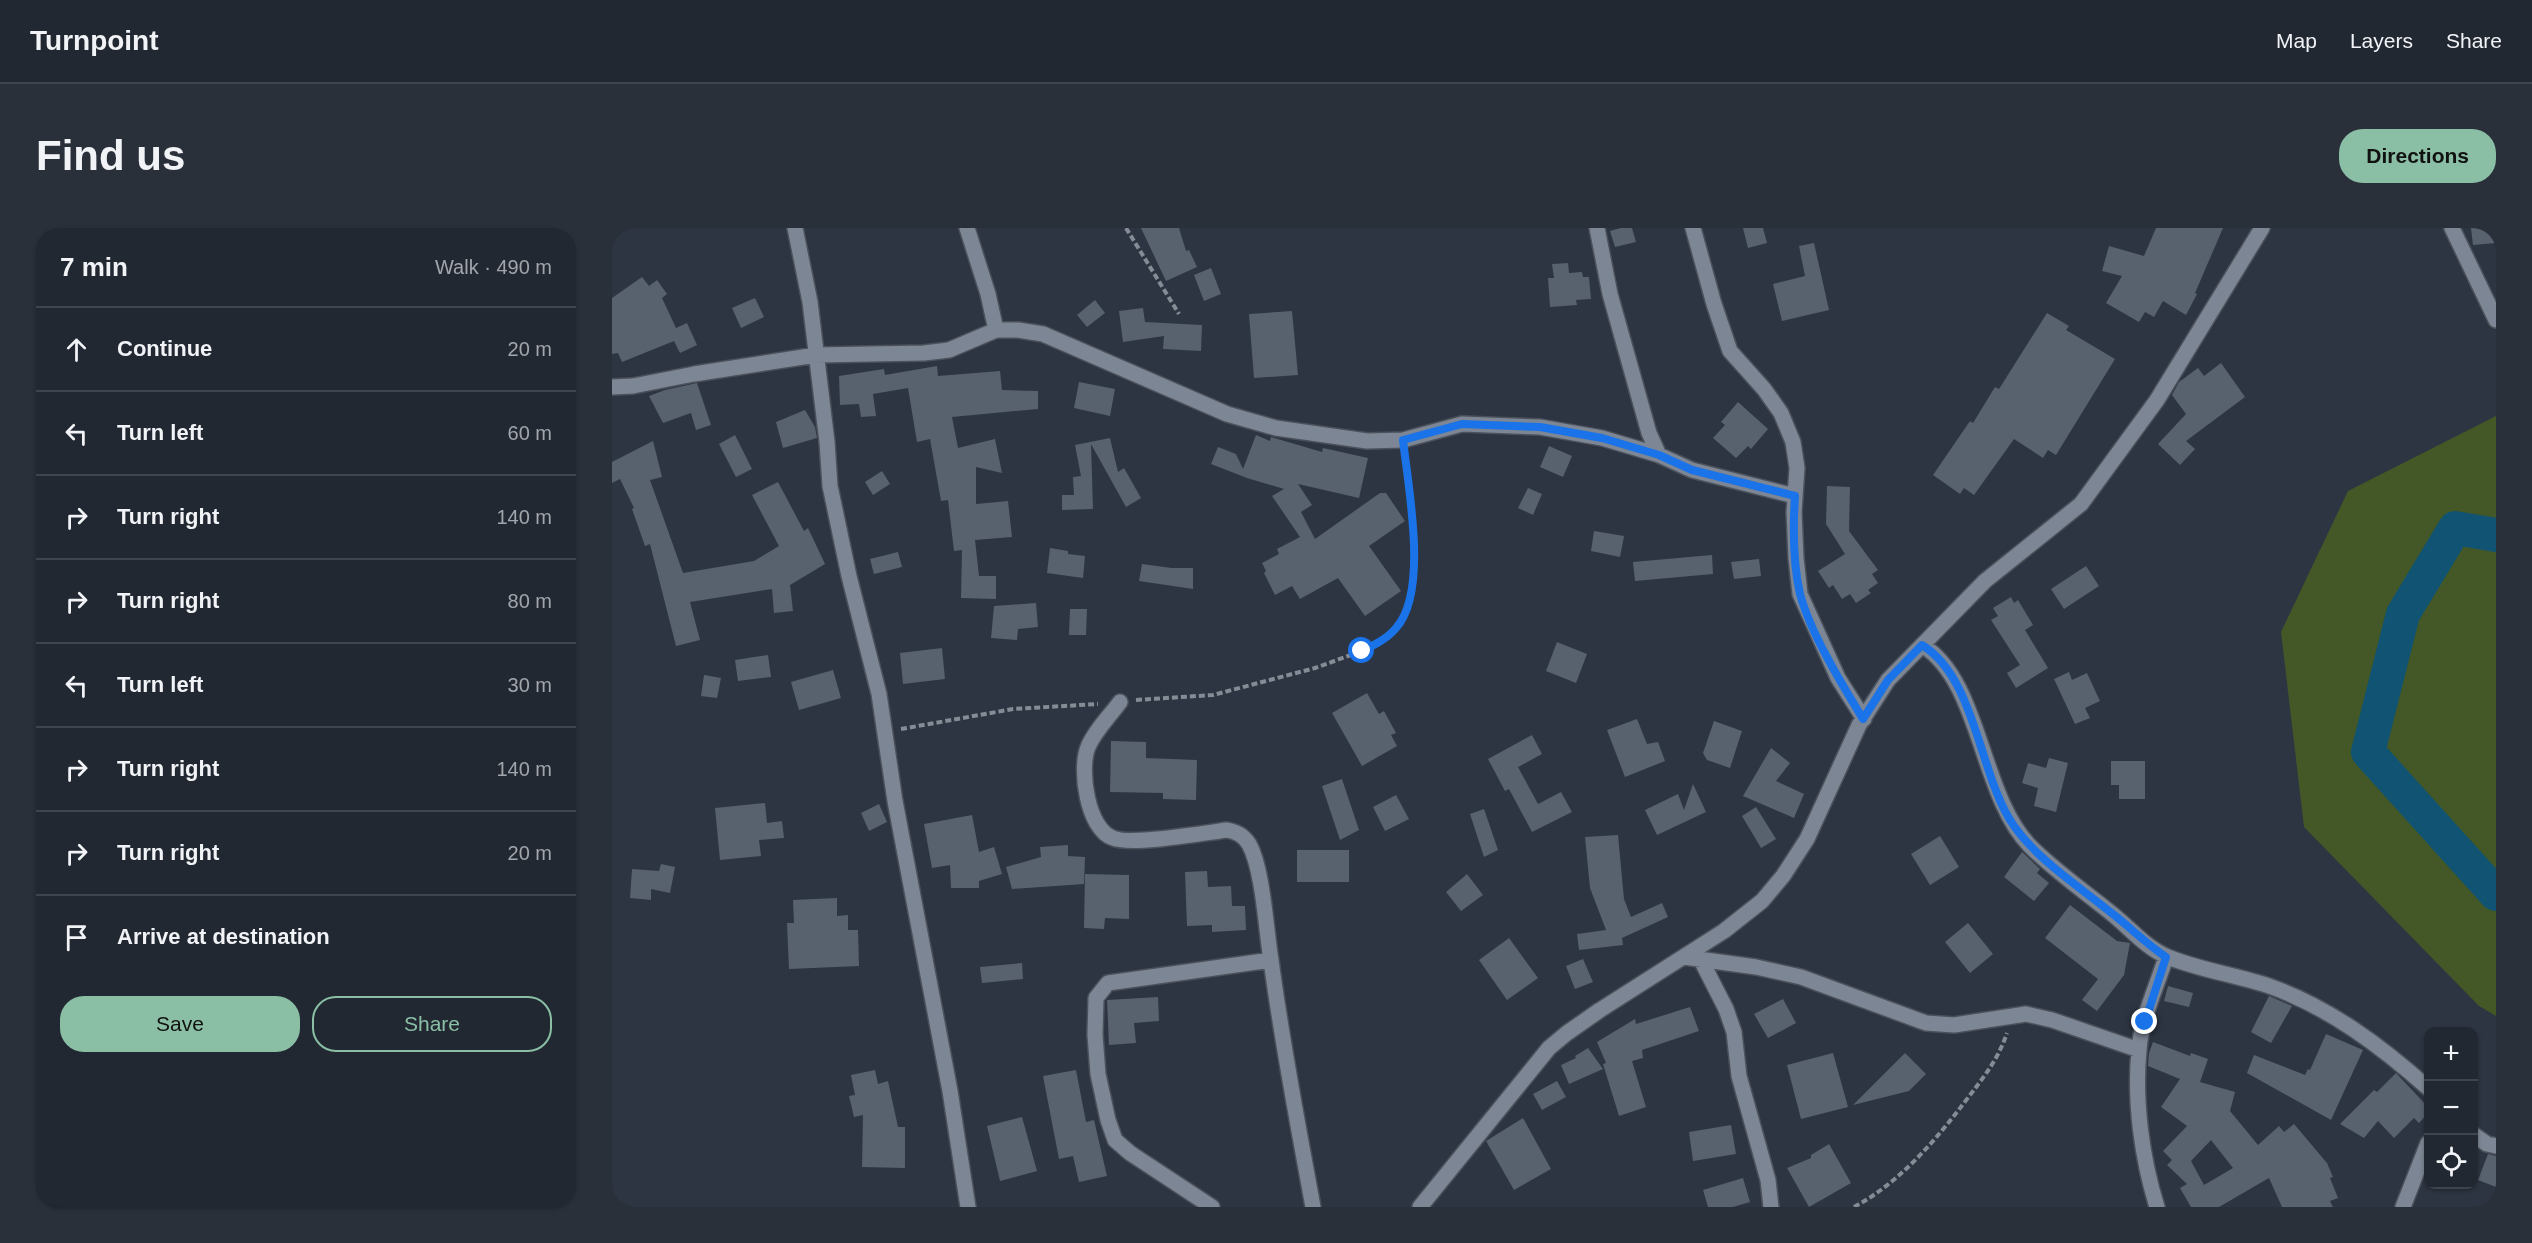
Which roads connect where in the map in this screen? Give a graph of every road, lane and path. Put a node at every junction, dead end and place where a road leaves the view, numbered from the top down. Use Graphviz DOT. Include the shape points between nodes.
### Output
graph roads {
  1 [pos="795,228"];
  2 [pos="967,228"];
  3 [pos="1126,228"];
  4 [pos="1597,228"];
  5 [pos="1693,228"];
  6 [pos="2262,228"];
  7 [pos="2452,228"];
  8 [pos="1179,314"];
  9 [pos="2496,320"];
  10 [pos="996,330"];
  11 [pos="816,355"];
  12 [pos="612,387"];
  13 [pos="1403,440"];
  14 [pos="1659,455"];
  15 [pos="1795,496"];
  16 [pos="1922,645"];
  17 [pos="1120,702"];
  18 [pos="1863,719"];
  19 [pos="885,732"];
  20 [pos="1684,957"];
  21 [pos="2166,957"];
  22 [pos="1271,960"];
  23 [pos="1701,960"];
  24 [pos="2013,1015"];
  25 [pos="2139,1050"];
  26 [pos="2424,1085"];
  27 [pos="2478,1138"];
  28 [pos="2496,1146"];
  29 [pos="2424,1153"];
  30 [pos="968,1207"];
  31 [pos="1212,1207"];
  32 [pos="1313,1207"];
  33 [pos="1420,1207"];
  34 [pos="1771,1207"];
  35 [pos="1854,1207"];
  36 [pos="2157,1207"];
  37 [pos="2403,1207"];
  1 -- 11 [label="street"];
  2 -- 10 [label="street"];
  3 -- 8 [label="path"];
  4 -- 14 [label="street" via="1610,294 1649,433"];
  5 -- 15 [label="street" via="1730,351 1781,413 1793,442 1797,468"];
  6 -- 16 [label="street" via="2157,400 2081,504 1985,581"];
  7 -- 9 [label="street"];
  10 -- 11 [label="street" via="949,350"];
  10 -- 13 [label="street" via="1042,334 1227,414 1275,428 1367,441"];
  11 -- 12 [label="street"];
  11 -- 19 [label="street" via="830,486"];
  13 -- 14 [label="street" via="1462,424 1540,427 1602,438"];
  13 -- 17 [label="path" via="1415,537 1410,602 1396,628 1362,651 1315,668 1213,695"];
  14 -- 15 [label="street" via="1692,470"];
  15 -- 18 [label="street" via="1800,594 1838,678"];
  16 -- 18 [label="street" via="1888,680"];
  16 -- 21 [label="street" via="1933,652 1953,678 2001,804 2013,825 2030,846"];
  17 -- 19 [label="path" via="1013,709"];
  17 -- 22 [label="street" via="1096,733 1084,757 1087,793 1100,830 1112,838 1129,840 1227,830 1239,833 1254,856"];
  18 -- 20 [label="street" via="1807,839 1784,876 1762,901"];
  19 -- 30 [label="street"];
  20 -- 23 [label="street"];
  20 -- 33 [label="street" via="1549,1048"];
  21 -- 25 [label="street"];
  21 -- 26 [label="street" via="2269,986 2318,1008 2390,1055"];
  22 -- 31 [label="street" via="1108,984 1096,998 1098,1074 1115,1140"];
  22 -- 32 [label="street"];
  23 -- 24 [label="street" via="1801,977 1926,1023 1954,1025"];
  23 -- 34 [label="street" via="1734,1032 1739,1076 1768,1180"];
  24 -- 25 [label="street" via="2052,1020"];
  24 -- 35 [label="path" via="1995,1063 1939,1136 1908,1166"];
  25 -- 36 [label="street" via="2144,1155"];
  27 -- 28 [label="street"];
  29 -- 37 [label="street"];
}
